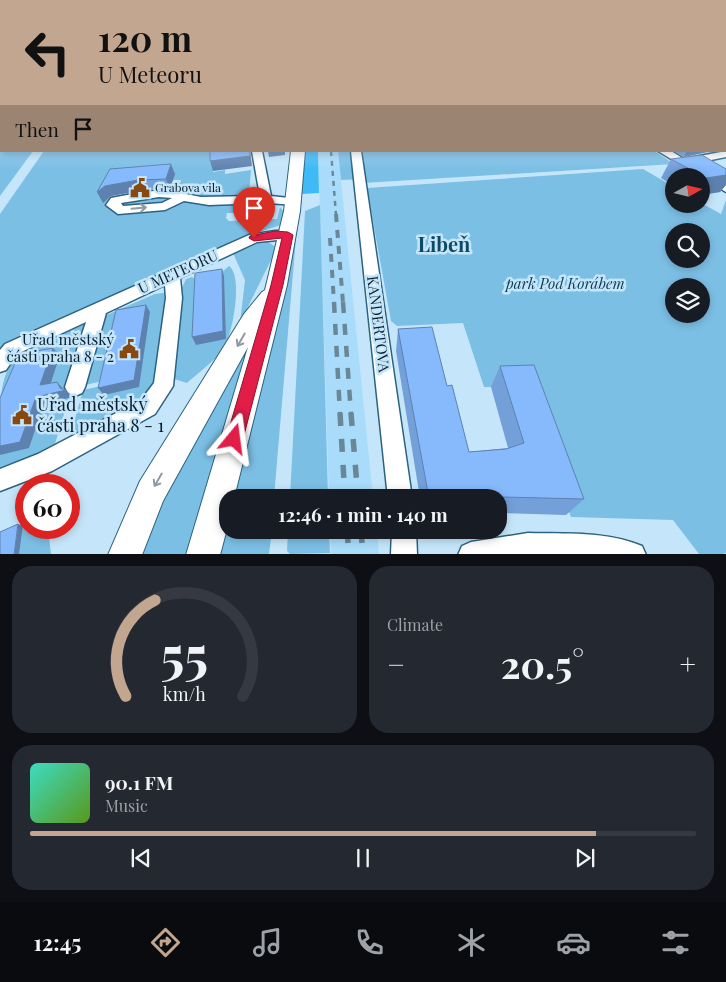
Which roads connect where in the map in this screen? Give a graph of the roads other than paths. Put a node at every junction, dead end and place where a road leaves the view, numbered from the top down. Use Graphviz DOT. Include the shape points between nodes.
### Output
graph roads {
  1 [pos="257,152"];
  2 [pos="298,152"];
  3 [pos="356,152"];
  4 [pos="665,152"];
  5 [pos="726,154"];
  6 [pos="681,162"];
  7 [pos="726,189"];
  8 [pos="294,195"];
  9 [pos="265,196"];
  10 [pos="180,198"];
  11 [pos="288,235"];
  12 [pos="172,274"];
  13 [pos="277,285"];
  14 [pos="98,308"];
  15 [pos="0,364"];
  16 [pos="76,387"];
  17 [pos="0,480"];
  18 [pos="399,489"];
  19 [pos="404,539"];
  20 [pos="125,554"];
  21 [pos="203,554"];
  22 [pos="404,554"];
  23 [pos="471,554"];
  24 [pos="633,554"];
  1 -- 9 [label="street"];
  2 -- 8 [label="main road"];
  3 -- 18 [label="street, KANDERTOVA"];
  4 -- 6 [label="street"];
  5 -- 6 [label="street"];
  6 -- 7 [label="street"];
  8 -- 9 [label="street"];
  8 -- 11 [label="main road"];
  9 -- 10 [label="street, one-way" via="249,201"];
  11 -- 12 [label="street, U METEORU" via="254,238"];
  11 -- 13 [label="main road"];
  12 -- 14 [label="street, U METEORU"];
  12 -- 17 [label="street" via="174,298 163,386 148,407 44,463"];
  13 -- 20 [label="main road, one-way" via="252,320 151,492"];
  13 -- 21 [label="main road"];
  14 -- 15 [label="street, U METEORU" via="10,349"];
  14 -- 16 [label="street"];
  19 -- 22 [label="street"];
  23 -- 24 [label="street" via="528,546 593,548"];
}
